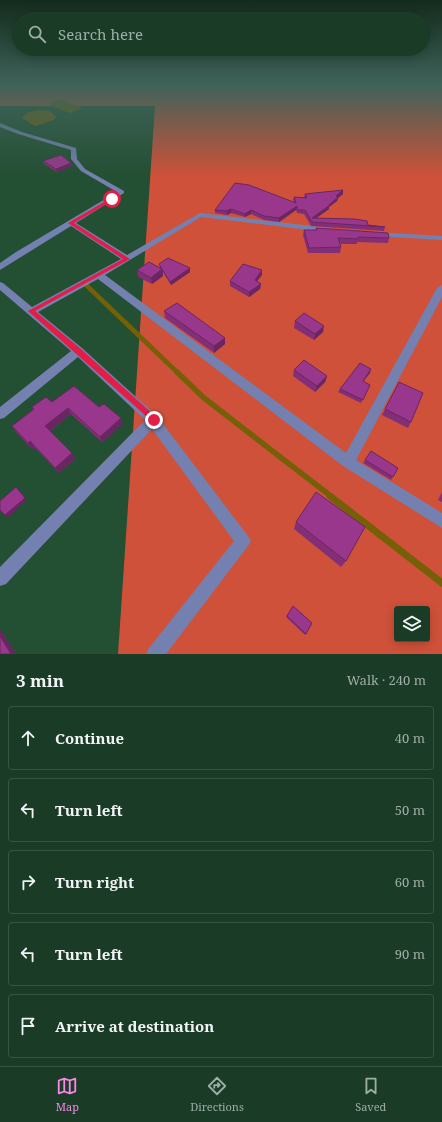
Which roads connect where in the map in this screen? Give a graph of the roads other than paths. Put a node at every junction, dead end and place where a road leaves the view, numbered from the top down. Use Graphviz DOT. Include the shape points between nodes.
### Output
graph roads {
  1 [pos="0,125"];
  2 [pos="71,223"];
  3 [pos="332,231"];
  4 [pos="372,233"];
  5 [pos="442,238"];
  6 [pos="127,259"];
  7 [pos="0,267"];
  8 [pos="99,275"];
  9 [pos="0,285"];
  10 [pos="442,288"];
  11 [pos="31,311"];
  12 [pos="78,351"];
  13 [pos="0,414"];
  14 [pos="154,420"];
  15 [pos="348,462"];
  16 [pos="442,521"];
  17 [pos="0,578"];
  18 [pos="155,654"];
  1 -- 2 [label="street" via="74,149 74,159 83,170 122,192"];
  2 -- 6 [label="street"];
  2 -- 7 [label="street"];
  3 -- 6 [label="street" via="200,216"];
  4 -- 5 [label="street"];
  6 -- 8 [label="street"];
  8 -- 11 [label="street"];
  8 -- 15 [label="street"];
  9 -- 11 [label="street"];
  10 -- 15 [label="street"];
  11 -- 12 [label="street"];
  12 -- 13 [label="street"];
  12 -- 14 [label="street"];
  14 -- 17 [label="street"];
  14 -- 18 [label="street" via="243,541"];
  15 -- 16 [label="street"];
}
